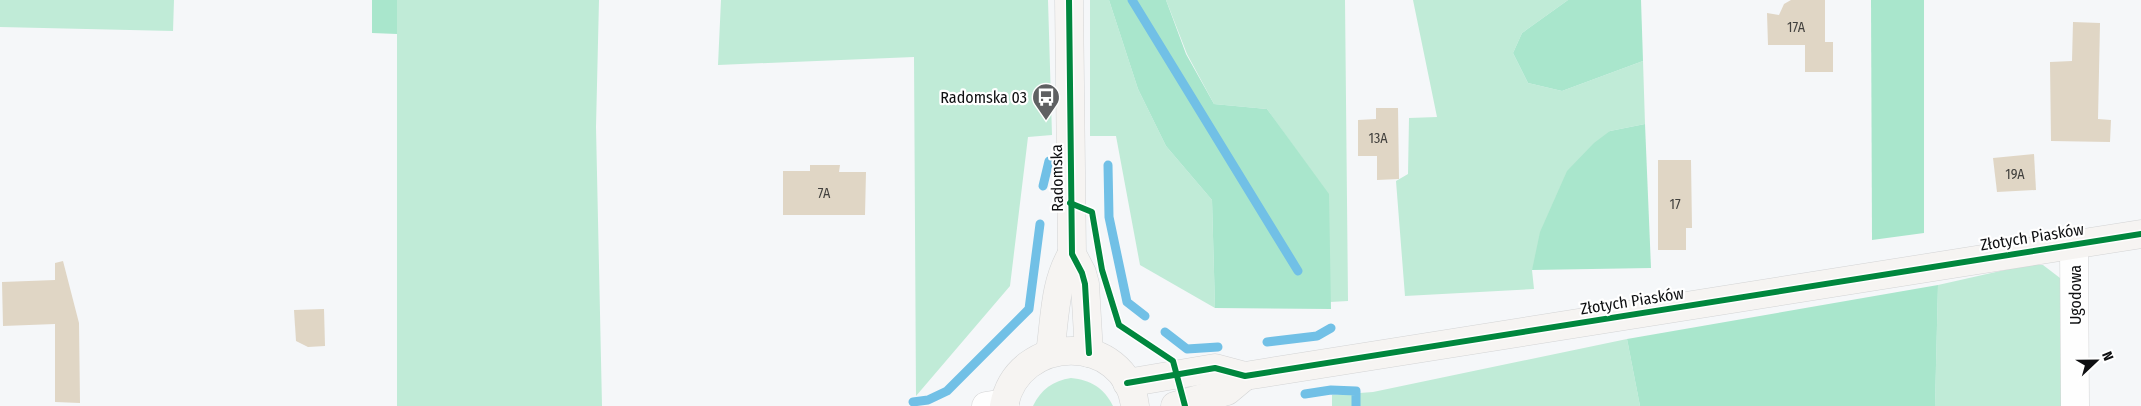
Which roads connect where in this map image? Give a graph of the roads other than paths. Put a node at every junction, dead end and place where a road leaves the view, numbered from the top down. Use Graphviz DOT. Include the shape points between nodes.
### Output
graph roads {
  1 [pos="1069,0"];
  2 [pos="2141,234"];
  3 [pos="2074,245"];
  4 [pos="1072,254"];
  5 [pos="1050,353"];
  6 [pos="1089,353"];
  7 [pos="1245,376"];
  8 [pos="1131,395"];
  9 [pos="998,405"];
  10 [pos="1175,406"];
  11 [pos="2075,406"];
  1 -- 4 [label="street, Radomska"];
  2 -- 3 [label="street, Złotych Piasków"];
  3 -- 7 [label="street, Złotych Piasków"];
  3 -- 11 [label="street, Ugodowa"];
  4 -- 5 [label="street, Radomska" via="1060,280"];
  4 -- 6 [label="street, Radomska" via="1085,284"];
  5 -- 6 [label="street" via="1068,350"];
  5 -- 9 [label="street" via="1034,360 1020,372"];
  6 -- 8 [label="street" via="1116,369"];
  7 -- 8 [label="street, Złotych Piasków" via="1215,368"];
  7 -- 10 [label="street, Złotych Piasków" via="1227,391"];
}
